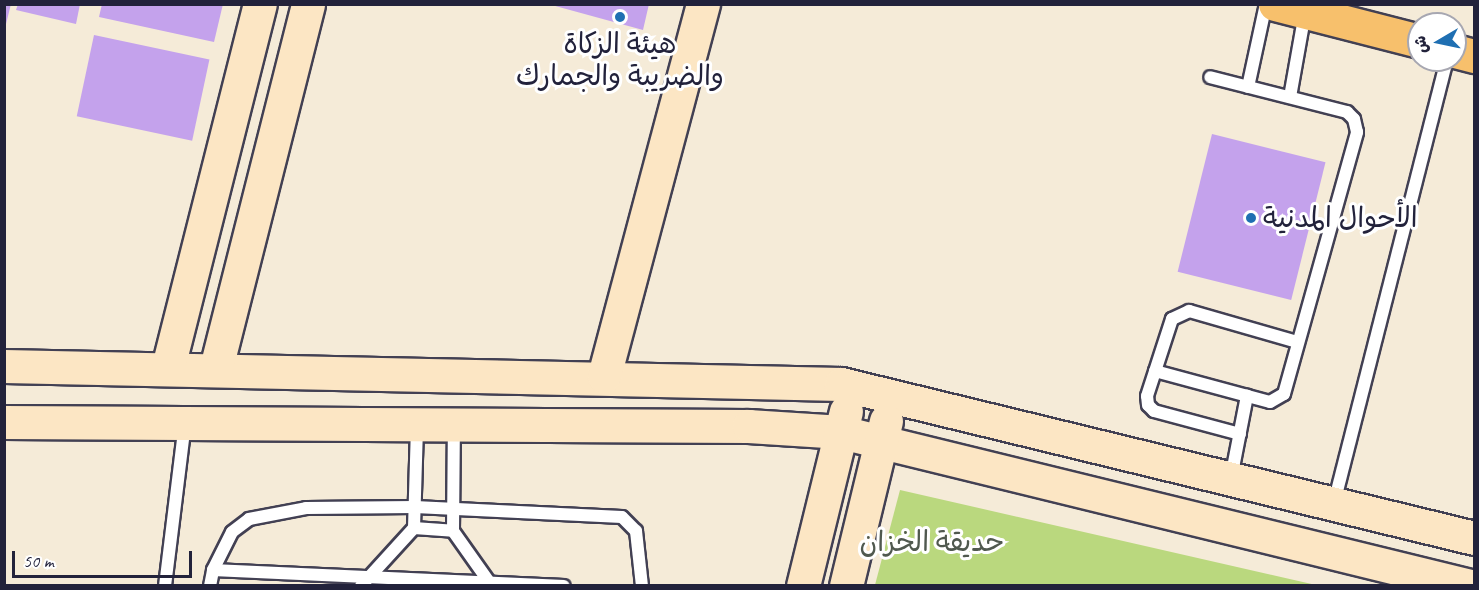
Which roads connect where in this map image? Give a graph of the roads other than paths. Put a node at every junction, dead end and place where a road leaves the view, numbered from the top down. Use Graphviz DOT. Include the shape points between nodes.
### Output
graph roads {
  1 [pos="260,4"];
  2 [pos="308,4"];
  3 [pos="703,4"];
  4 [pos="1266,4"];
  5 [pos="1290,8"];
  6 [pos="1407,38"];
  7 [pos="1444,72"];
  8 [pos="1210,77"];
  9 [pos="1248,87"];
  10 [pos="1290,97"];
  11 [pos="1297,342"];
  12 [pos="4,366"];
  13 [pos="168,367"];
  14 [pos="216,368"];
  15 [pos="1155,371"];
  16 [pos="604,376"];
  17 [pos="852,386"];
  18 [pos="892,396"];
  19 [pos="1247,396"];
  20 [pos="4,422"];
  21 [pos="185,424"];
  22 [pos="417,425"];
  23 [pos="454,425"];
  24 [pos="841,432"];
  25 [pos="1240,434"];
  26 [pos="881,441"];
  27 [pos="1231,479"];
  28 [pos="1334,504"];
  29 [pos="415,507"];
  30 [pos="453,507"];
  31 [pos="414,528"];
  32 [pos="453,531"];
  33 [pos="1474,538"];
  34 [pos="213,570"];
  35 [pos="364,581"];
  36 [pos="165,585"];
  37 [pos="210,585"];
  38 [pos="491,585"];
  39 [pos="564,585"];
  40 [pos="642,585"];
  41 [pos="803,585"];
  42 [pos="846,585"];
  43 [pos="1470,585"];
  1 -- 13 [label="street"];
  2 -- 14 [label="street"];
  3 -- 16 [label="street"];
  4 -- 9 [label="lane"];
  5 -- 6 [label="main road"];
  5 -- 10 [label="lane"];
  7 -- 28 [label="lane"];
  8 -- 9 [label="lane"];
  9 -- 10 [label="lane"];
  10 -- 11 [label="lane" via="1347,112 1354,119 1357,132"];
  11 -- 15 [label="lane" via="1189,310 1172,319"];
  11 -- 19 [label="lane" via="1284,394 1270,402"];
  12 -- 13 [label="street"];
  13 -- 14 [label="street"];
  14 -- 16 [label="street"];
  15 -- 19 [label="lane"];
  15 -- 25 [label="lane" via="1147,396 1154,411"];
  16 -- 17 [label="street"];
  17 -- 18 [label="street"];
  17 -- 24 [label="street"];
  18 -- 26 [label="street"];
  18 -- 27 [label="street"];
  19 -- 25 [label="lane"];
  20 -- 21 [label="street"];
  21 -- 22 [label="street"];
  21 -- 36 [label="lane"];
  22 -- 23 [label="street"];
  22 -- 29 [label="lane"];
  23 -- 24 [label="street" via="749,426"];
  23 -- 30 [label="lane"];
  24 -- 26 [label="street"];
  24 -- 41 [label="street"];
  25 -- 27 [label="lane"];
  26 -- 42 [label="street"];
  26 -- 43 [label="street"];
  27 -- 28 [label="street"];
  28 -- 33 [label="street"];
  29 -- 30 [label="lane"];
  29 -- 31 [label="lane"];
  29 -- 34 [label="lane" via="273,511 249,519 232,532"];
  30 -- 32 [label="lane"];
  30 -- 40 [label="lane" via="622,517 636,531"];
  31 -- 32 [label="lane"];
  31 -- 35 [label="lane"];
  32 -- 38 [label="lane"];
  34 -- 35 [label="lane"];
  34 -- 37 [label="lane"];
  35 -- 38 [label="lane"];
  38 -- 39 [label="lane"];
}
